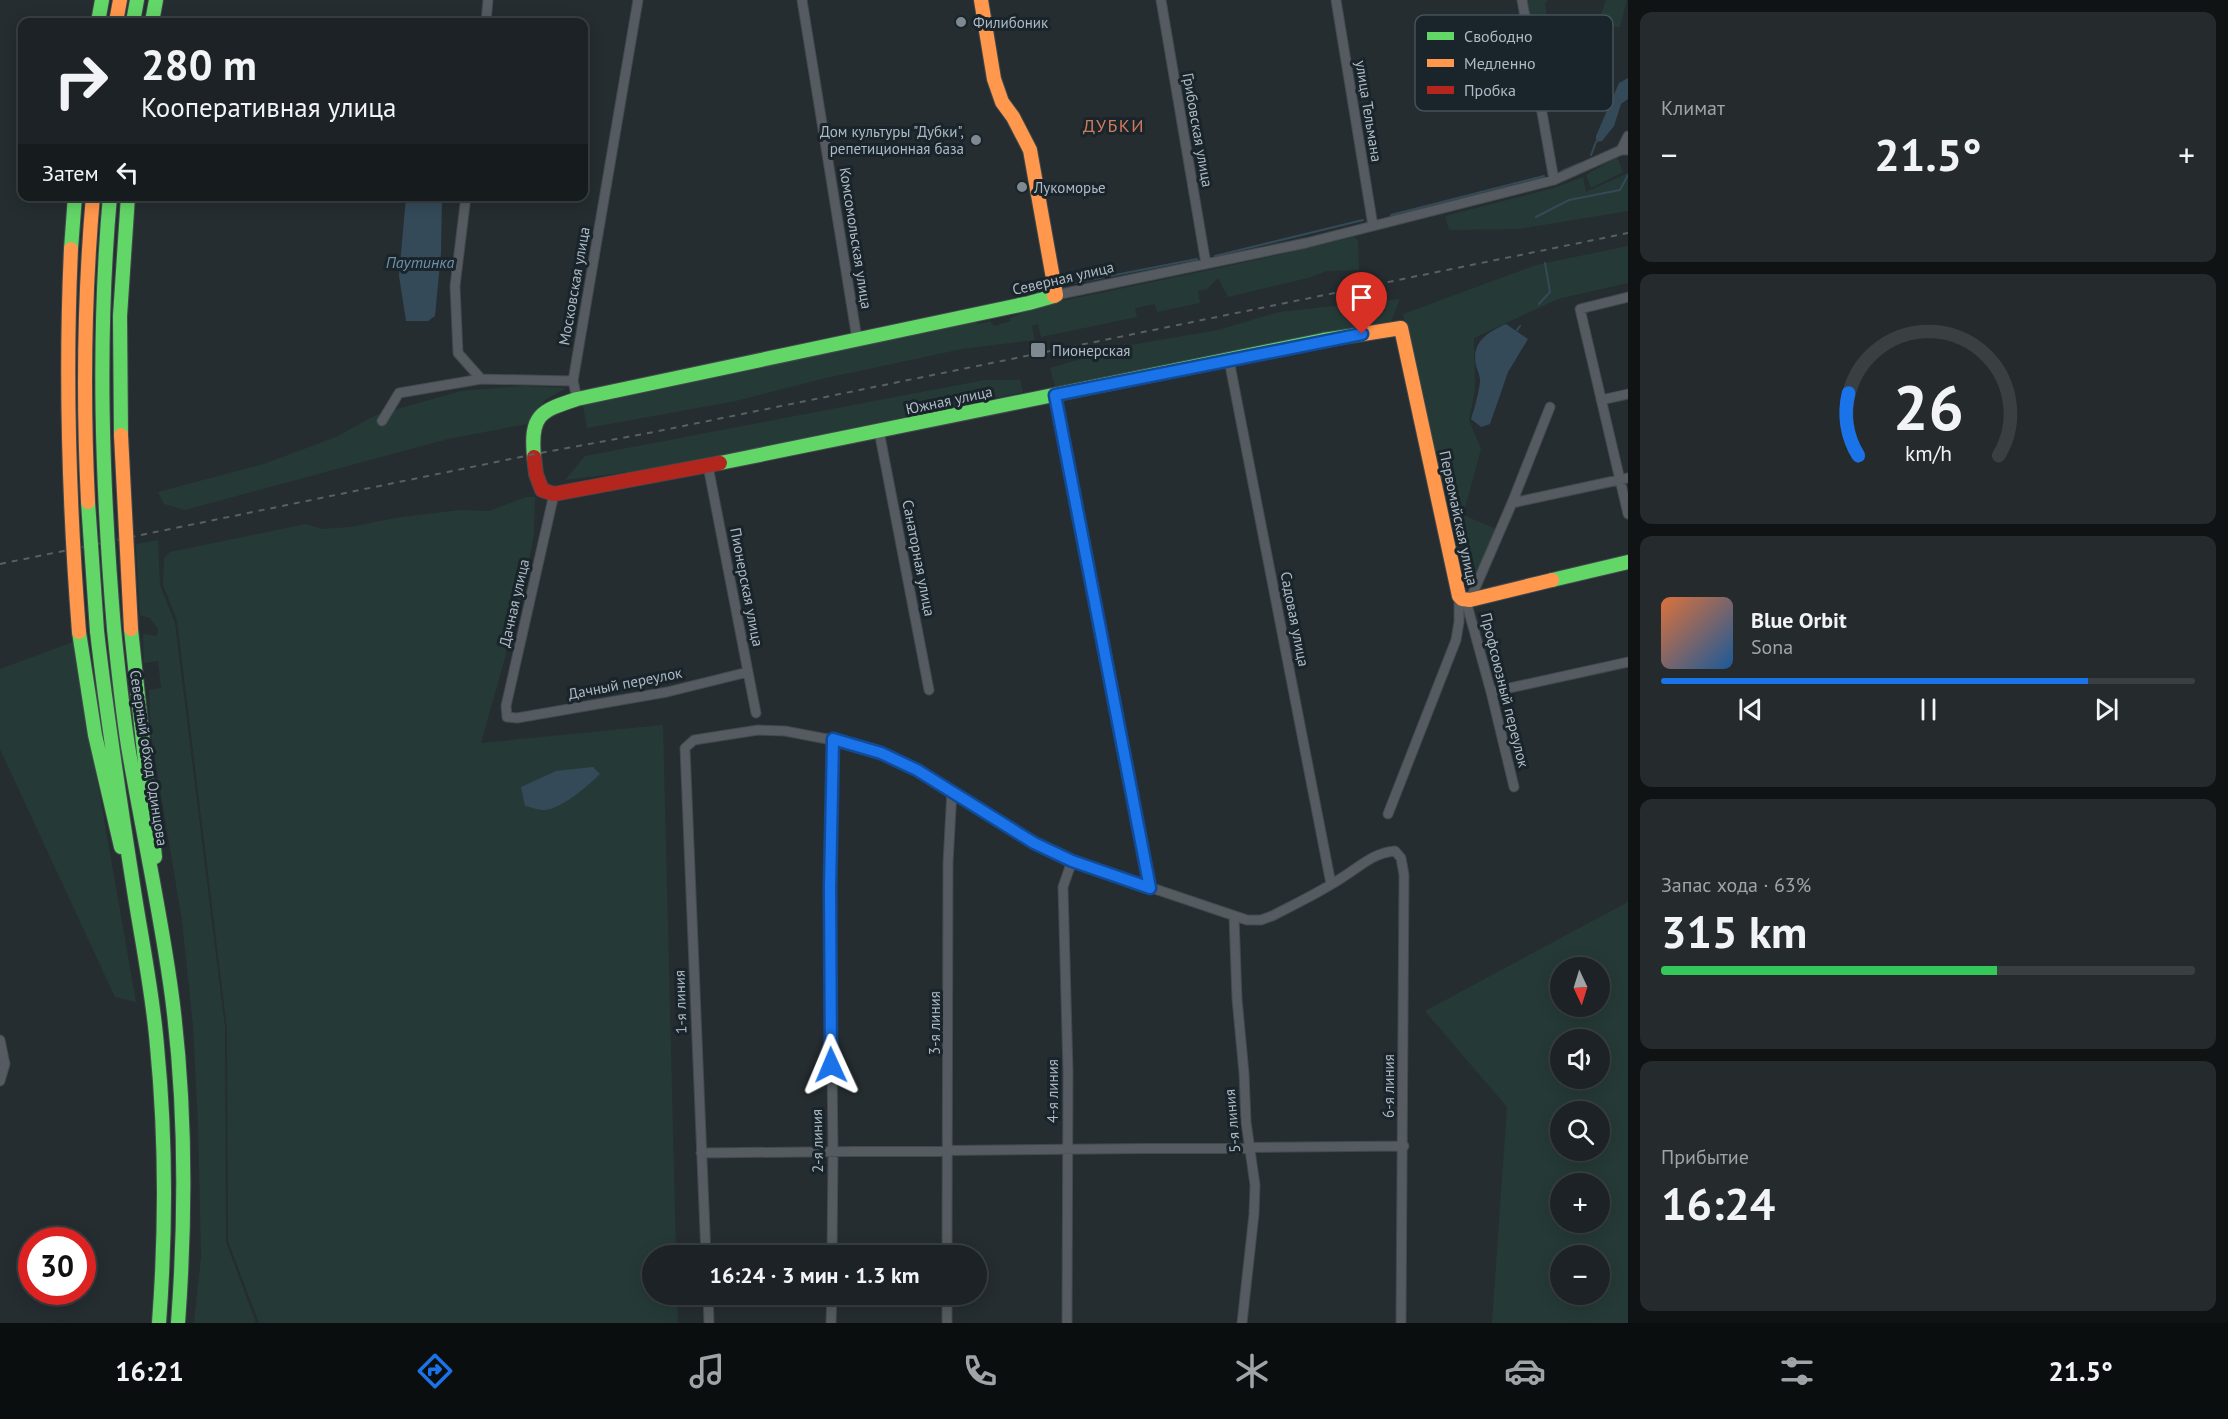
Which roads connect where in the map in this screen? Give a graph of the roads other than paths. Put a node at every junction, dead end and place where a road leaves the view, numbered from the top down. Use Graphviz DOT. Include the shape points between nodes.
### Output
graph roads {
  1 [pos="102,0"];
  2 [pos="120,0"];
  3 [pos="137,0"];
  4 [pos="156,0"];
  5 [pos="489,0"];
  6 [pos="638,0"];
  7 [pos="802,0"];
  8 [pos="981,0"];
  9 [pos="1161,0"];
  10 [pos="1336,0"];
  11 [pos="1522,0"];
  12 [pos="1525,15"];
  13 [pos="99,18"];
  14 [pos="117,18"];
  15 [pos="134,18"];
  16 [pos="153,18"];
  17 [pos="487,18"];
  18 [pos="1542,111"];
  19 [pos="1628,136"];
  20 [pos="1624,150"];
  21 [pos="1554,180"];
  22 [pos="75,201"];
  23 [pos="93,201"];
  24 [pos="110,201"];
  25 [pos="128,201"];
  26 [pos="465,201"];
  27 [pos="1373,226"];
  28 [pos="1206,264"];
  29 [pos="1056,295"];
  30 [pos="1628,297"];
  31 [pos="1401,327"];
  32 [pos="857,339"];
  33 [pos="1229,360"];
  34 [pos="481,379"];
  35 [pos="573,381"];
  36 [pos="1628,394"];
  37 [pos="1055,395"];
  38 [pos="577,399"];
  39 [pos="1601,400"];
  40 [pos="1550,407"];
  41 [pos="382,421"];
  42 [pos="879,431"];
  43 [pos="708,466"];
  44 [pos="1624,479"];
  45 [pos="554,494"];
  46 [pos="1512,503"];
  47 [pos="1628,514"];
  48 [pos="1628,562"];
  49 [pos="1465,599"];
  50 [pos="1628,662"];
  51 [pos="748,672"];
  52 [pos="930,690"];
  53 [pos="1491,692"];
  54 [pos="756,713"];
  55 [pos="507,717"];
  56 [pos="833,739"];
  57 [pos="1514,787"];
  58 [pos="952,790"];
  59 [pos="1388,814"];
  60 [pos="1072,861"];
  61 [pos="1331,884"];
  62 [pos="1150,888"];
  63 [pos="1234,916"];
  64 [pos="160,917"];
  65 [pos="139,920"];
  66 [pos="0,1040"];
  67 [pos="0,1081"];
  68 [pos="1404,1146"];
  69 [pos="1248,1147"];
  70 [pos="1068,1149"];
  71 [pos="948,1150"];
  72 [pos="833,1152"];
  73 [pos="701,1153"];
  74 [pos="705,1245"];
  75 [pos="832,1245"];
  76 [pos="947,1245"];
  77 [pos="708,1305"];
  78 [pos="832,1305"];
  79 [pos="947,1305"];
  80 [pos="159,1323"];
  81 [pos="178,1323"];
  82 [pos="709,1323"];
  83 [pos="831,1323"];
  84 [pos="947,1323"];
  85 [pos="1067,1323"];
  86 [pos="1242,1323"];
  87 [pos="1401,1323"];
  1 -- 13 [label="main road"];
  2 -- 14 [label="main road"];
  3 -- 15 [label="main road"];
  4 -- 16 [label="main road"];
  5 -- 17 [label="street"];
  6 -- 35 [label="street, Московская улица"];
  7 -- 32 [label="street, Комсомольская улица"];
  8 -- 29 [label="main road" via="994,79 1002,102 1030,150"];
  9 -- 28 [label="street, Грибовская улица"];
  10 -- 27 [label="street, улица Тельмана"];
  11 -- 12 [label="street"];
  18 -- 21 [label="street"];
  19 -- 20 [label="street"];
  20 -- 21 [label="street, Северная улица"];
  21 -- 27 [label="street, Северная улица"];
  22 -- 65 [label="main road, bridge" via="66,356 79,632 104,780"];
  23 -- 65 [label="main road, bridge" via="85,421 90,531 111,748"];
  24 -- 64 [label="main road, Северный обход Одинцова, bridge" via="103,291 106,519 128,745"];
  25 -- 64 [label="main road, bridge" via="120,420 131,629"];
  26 -- 34 [label="street" via="455,286 458,353"];
  27 -- 28 [label="street, Северная улица"];
  28 -- 29 [label="street, Северная улица"];
  29 -- 32 [label="main road, Северная улица"];
  30 -- 39 [label="street" via="1580,309"];
  31 -- 33 [label="main road, Южная улица"];
  31 -- 49 [label="main road, Первомайская улица"];
  32 -- 38 [label="main road, Северная улица"];
  33 -- 37 [label="main road, Южная улица"];
  33 -- 61 [label="street, Садовая улица"];
  34 -- 35 [label="street"];
  34 -- 41 [label="street" via="399,393"];
  35 -- 38 [label="street, Московская улица"];
  36 -- 39 [label="street"];
  37 -- 42 [label="main road, Южная улица"];
  37 -- 62 [label="street"];
  38 -- 45 [label="main road, Северная улица" via="549,408 540,416 532,435 539,486"];
  39 -- 44 [label="street"];
  40 -- 46 [label="street"];
  42 -- 43 [label="main road, Южная улица"];
  42 -- 52 [label="street, Санаторная улица"];
  43 -- 45 [label="main road, Южная улица"];
  43 -- 51 [label="street, Пионерская улица"];
  44 -- 46 [label="street"];
  44 -- 47 [label="street"];
  45 -- 55 [label="street, Дачная улица" via="506,706"];
  46 -- 49 [label="street"];
  48 -- 49 [label="main road"];
  49 -- 53 [label="street, Профсоюзный переулок"];
  49 -- 59 [label="street, Первомайская улица" via="1456,640"];
  50 -- 53 [label="street"];
  51 -- 54 [label="street, Пионерская улица"];
  51 -- 55 [label="street, Дачный переулок" via="667,692"];
  53 -- 57 [label="street, Профсоюзный переулок"];
  56 -- 58 [label="street" via="881,753"];
  56 -- 72 [label="street, 2-я линия"];
  56 -- 73 [label="street, 1-я линия" via="785,730 758,730 694,740 685,748"];
  58 -- 60 [label="street" via="1003,825"];
  58 -- 71 [label="street, 3-я линия" via="948,863"];
  60 -- 62 [label="street"];
  60 -- 70 [label="street, 4-я линия" via="1063,887"];
  61 -- 63 [label="street" via="1261,920"];
  61 -- 68 [label="street, 6-я линия" via="1383,852 1395,851 1401,858"];
  62 -- 63 [label="street"];
  63 -- 69 [label="street, 5-я линия"];
  64 -- 81 [label="main road, Северный обход Одинцова" via="178,1048 184,1148"];
  65 -- 80 [label="main road" via="153,1002 165,1147"];
  66 -- 67 [label="street" via="5,1064"];
  68 -- 69 [label="street"];
  68 -- 87 [label="street, 6-я линия"];
  69 -- 70 [label="street"];
  69 -- 86 [label="street, 5-я линия" via="1255,1185"];
  70 -- 71 [label="street"];
  70 -- 85 [label="street, 4-я линия"];
  71 -- 72 [label="street"];
  71 -- 76 [label="street, 3-я линия"];
  72 -- 73 [label="street"];
  72 -- 75 [label="street, 2-я линия"];
  73 -- 74 [label="street, 1-я линия"];
  77 -- 82 [label="street"];
  78 -- 83 [label="street"];
  79 -- 84 [label="street"];
}
